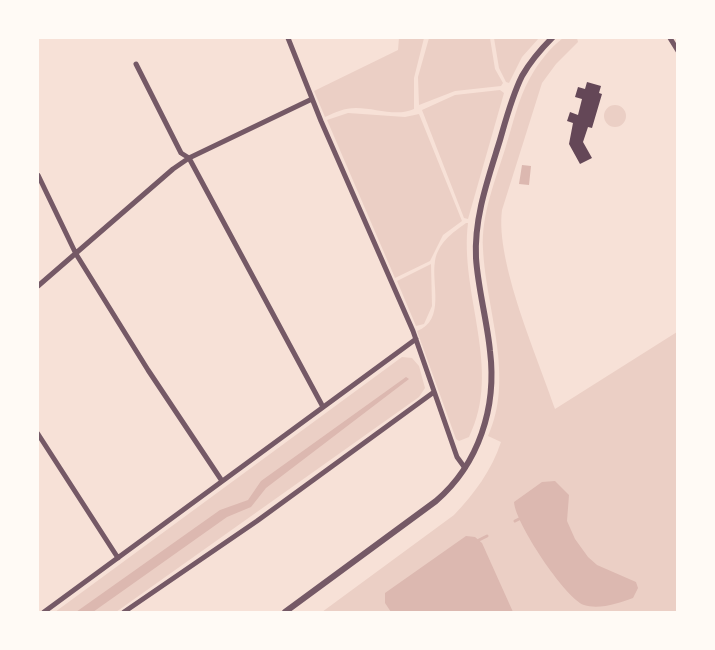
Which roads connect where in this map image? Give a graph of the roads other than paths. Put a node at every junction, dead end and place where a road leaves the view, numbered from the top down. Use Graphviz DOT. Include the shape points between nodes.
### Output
graph roads {
  1 [pos="288,38"];
  2 [pos="552,38"];
  3 [pos="670,38"];
  4 [pos="678,51"];
  5 [pos="136,64"];
  6 [pos="312,99"];
  7 [pos="189,158"];
  8 [pos="38,175"];
  9 [pos="76,254"];
  10 [pos="38,286"];
  11 [pos="416,339"];
  12 [pos="434,392"];
  13 [pos="323,407"];
  14 [pos="38,434"];
  15 [pos="465,468"];
  16 [pos="222,481"];
  17 [pos="118,558"];
  18 [pos="44,612"];
  19 [pos="124,612"];
  20 [pos="285,612"];
  1 -- 6 [label="street"];
  2 -- 15 [label="street" via="532,60 514,94 479,213 476,260 492,382 481,437"];
  3 -- 4 [label="street"];
  5 -- 7 [label="street" via="181,153"];
  6 -- 7 [label="street"];
  6 -- 11 [label="street"];
  7 -- 9 [label="street" via="149,188"];
  7 -- 13 [label="street"];
  8 -- 9 [label="street"];
  9 -- 10 [label="street"];
  9 -- 16 [label="street"];
  11 -- 12 [label="street"];
  11 -- 13 [label="street"];
  12 -- 15 [label="street" via="457,457"];
  12 -- 19 [label="street" via="292,496"];
  13 -- 16 [label="street"];
  14 -- 17 [label="street"];
  15 -- 20 [label="street" via="436,502"];
  16 -- 17 [label="street"];
  17 -- 18 [label="street"];
}
